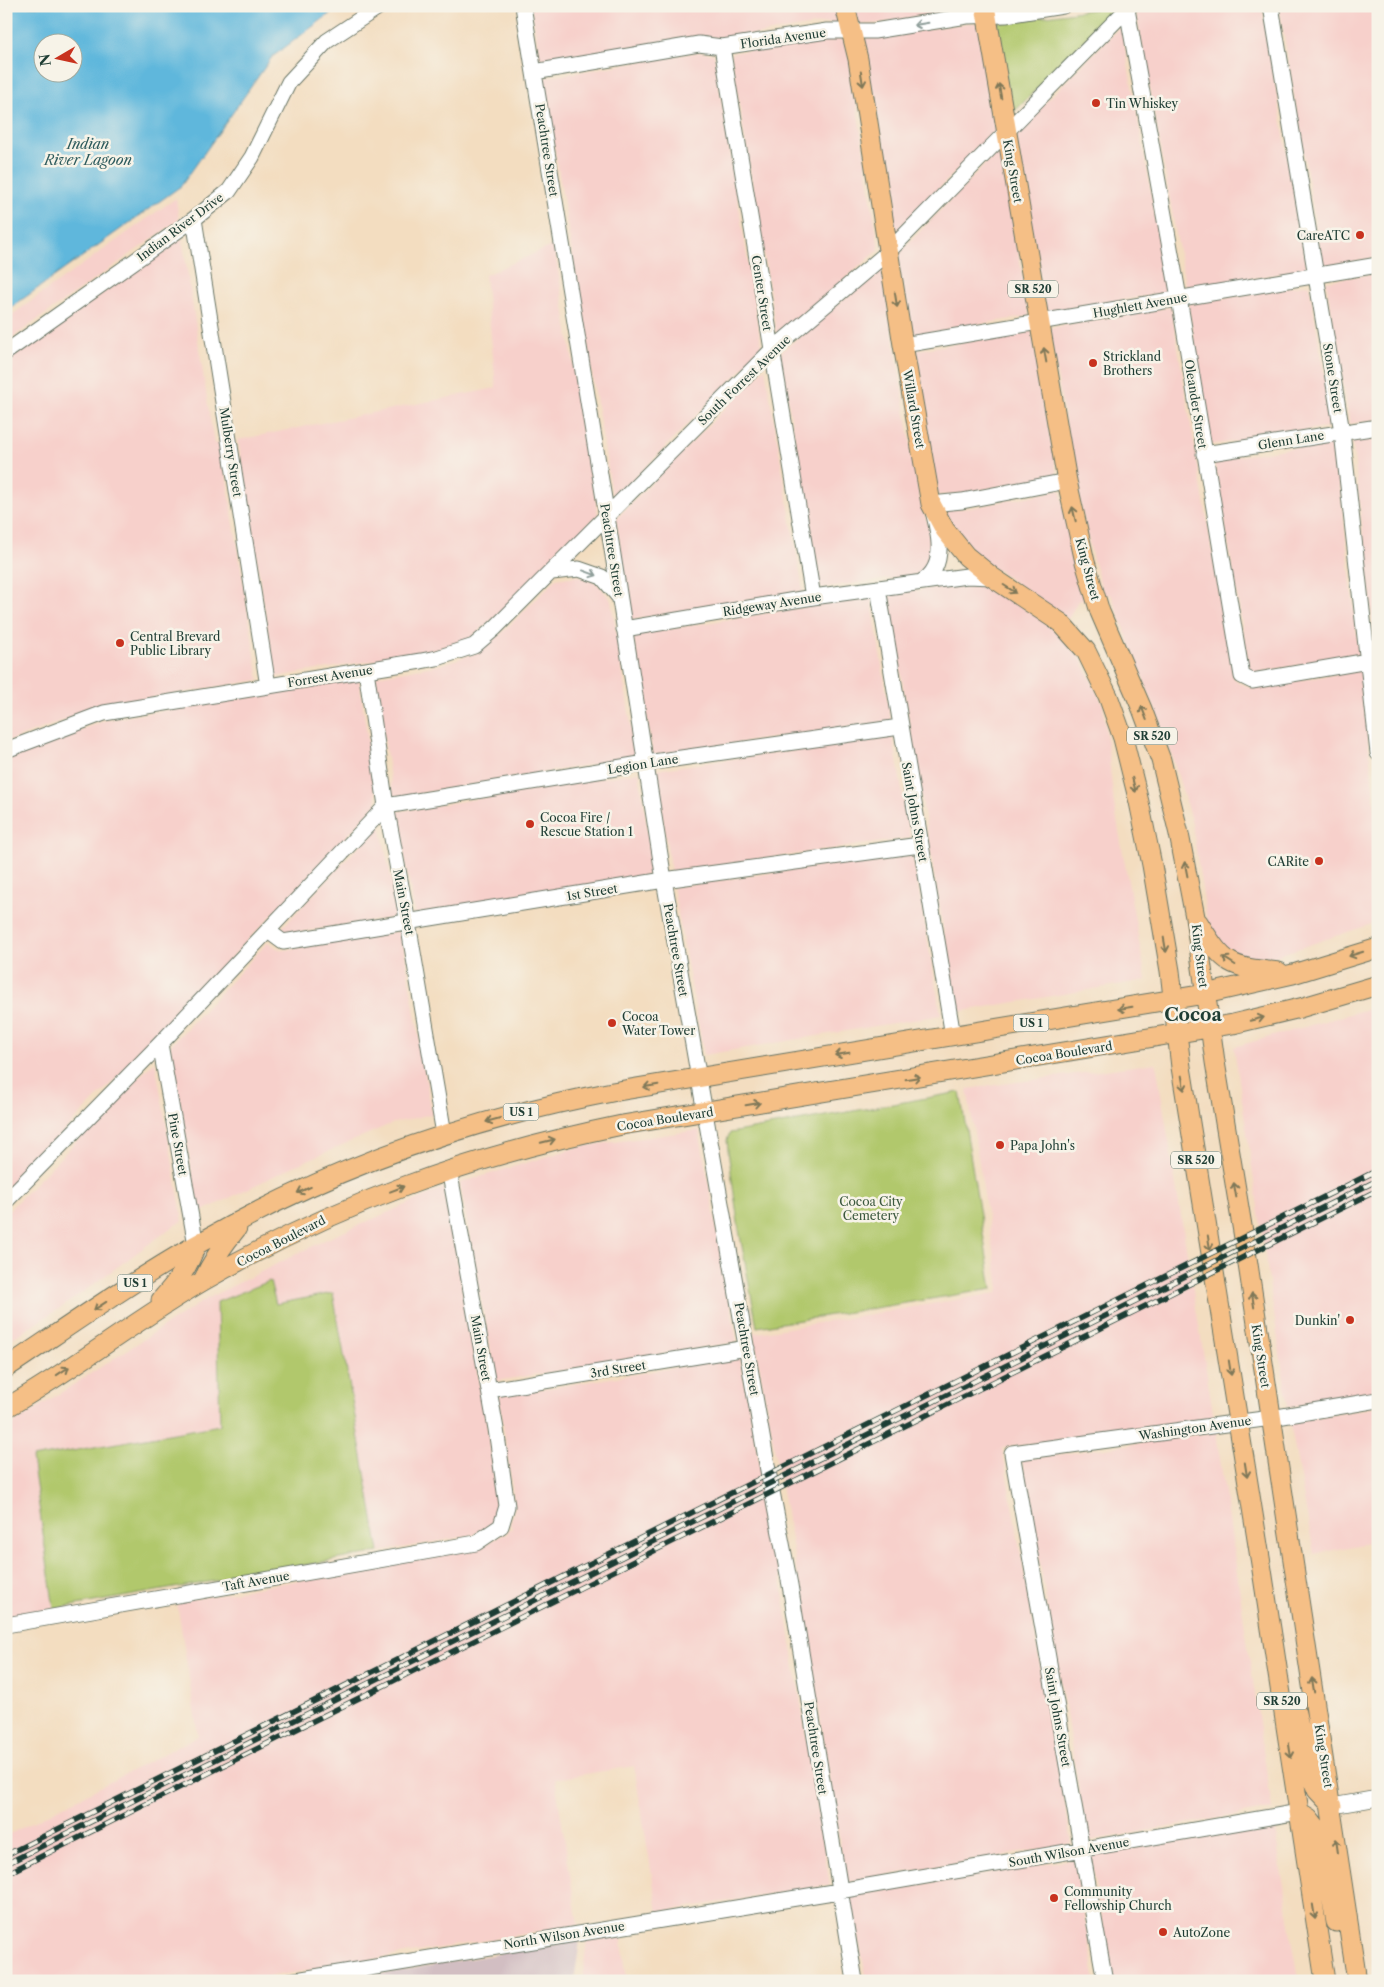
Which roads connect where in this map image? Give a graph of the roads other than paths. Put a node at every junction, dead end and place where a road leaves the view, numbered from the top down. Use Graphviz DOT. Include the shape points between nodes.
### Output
graph roads {
  1 [pos="380,6"];
  2 [pos="523,6"];
  3 [pos="845,6"];
  4 [pos="1063,6"];
  5 [pos="1270,6"];
  6 [pos="1127,7"];
  7 [pos="986,10"];
  8 [pos="851,32"];
  9 [pos="722,47"];
  10 [pos="534,72"];
  11 [pos="1006,131"];
  12 [pos="194,219"];
  13 [pos="888,252"];
  14 [pos="1378,265"];
  15 [pos="1316,275"];
  16 [pos="1179,298"];
  17 [pos="1039,322"];
  18 [pos="903,345"];
  19 [pos="771,351"];
  20 [pos="6,352"];
  21 [pos="1378,427"];
  22 [pos="1342,432"];
  23 [pos="1204,454"];
  24 [pos="1067,481"];
  25 [pos="931,504"];
  26 [pos="607,517"];
  27 [pos="552,572"];
  28 [pos="992,577"];
  29 [pos="921,582"];
  30 [pos="878,588"];
  31 [pos="619,597"];
  32 [pos="813,597"];
  33 [pos="624,629"];
  34 [pos="1368,661"];
  35 [pos="366,670"];
  36 [pos="268,686"];
  37 [pos="900,727"];
  38 [pos="6,750"];
  39 [pos="1378,753"];
  40 [pos="646,763"];
  41 [pos="386,806"];
  42 [pos="920,844"];
  43 [pos="664,880"];
  44 [pos="1195,917"];
  45 [pos="408,923"];
  46 [pos="268,931"];
  47 [pos="1378,948"];
  48 [pos="1293,974"];
  49 [pos="1378,985"];
  50 [pos="1205,994"];
  51 [pos="1173,1000"];
  52 [pos="1210,1029"];
  53 [pos="1177,1034"];
  54 [pos="953,1036"];
  55 [pos="160,1044"];
  56 [pos="700,1078"];
  57 [pos="705,1112"];
  58 [pos="444,1134"];
  59 [pos="449,1169"];
  60 [pos="6,1201"];
  61 [pos="246,1218"];
  62 [pos="196,1245"];
  63 [pos="203,1281"];
  64 [pos="145,1317"];
  65 [pos="747,1348"];
  66 [pos="6,1368"];
  67 [pos="489,1390"];
  68 [pos="1378,1400"];
  69 [pos="6,1408"];
  70 [pos="1271,1418"];
  71 [pos="1238,1422"];
  72 [pos="1012,1453"];
  73 [pos="501,1526"];
  74 [pos="6,1625"];
  75 [pos="1272,1635"];
  76 [pos="1378,1798"];
  77 [pos="1332,1806"];
  78 [pos="1299,1812"];
  79 [pos="1081,1850"];
  80 [pos="839,1891"];
  81 [pos="290,1981"];
  82 [pos="855,1981"];
  83 [pos="1105,1981"];
  84 [pos="1325,1981"];
  85 [pos="1352,1981"];
  86 [pos="1358,1981"];
  1 -- 12 [label="street, Indian River Drive" via="327,41 289,82 252,157 229,191"];
  2 -- 10 [label="street, Peachtree Street"];
  3 -- 8 [label="main road, Willard Street / SR 520"];
  4 -- 7 [label="street, Florida Avenue" via="1003,16"];
  5 -- 15 [label="street, Stone Street"];
  6 -- 11 [label="street, South Forrest Avenue"];
  6 -- 16 [label="street, Oleander Street"];
  7 -- 8 [label="street, Florida Avenue, one-way" via="874,31"];
  11 -- 7 [label="main road, King Street / SR 520, one-way"];
  8 -- 9 [label="street, Florida Avenue" via="827,31"];
  8 -- 13 [label="main road, Willard Street / SR 520, one-way"];
  9 -- 10 [label="street, Florida Avenue" via="699,44"];
  9 -- 19 [label="street, Center Street"];
  10 -- 26 [label="street, Peachtree Street"];
  11 -- 13 [label="street, South Forrest Avenue"];
  11 -- 17 [label="main road, King Street / SR 520"];
  12 -- 20 [label="street, Indian River Drive"];
  12 -- 36 [label="street, Mulberry Street"];
  13 -- 18 [label="main road, Willard Street / SR 520, one-way"];
  13 -- 19 [label="street, South Forrest Avenue"];
  14 -- 15 [label="street, Hughlett Avenue"];
  15 -- 16 [label="street, Hughlett Avenue"];
  15 -- 22 [label="street, Stone Street"];
  16 -- 17 [label="street, Hughlett Avenue"];
  16 -- 23 [label="street, Oleander Street"];
  17 -- 18 [label="street, Hughlett Avenue"];
  24 -- 17 [label="main road, King Street / SR 520, one-way"];
  18 -- 25 [label="main road, Willard Street / SR 520"];
  19 -- 26 [label="street, South Forrest Avenue"];
  19 -- 32 [label="street, Center Street"];
  21 -- 22 [label="street, Glenn Lane"];
  22 -- 23 [label="street, Glenn Lane"];
  22 -- 34 [label="street, Stone Street"];
  23 -- 34 [label="street, Oleander Street" via="1242,676 1252,681"];
  24 -- 25 [label="street"];
  44 -- 24 [label="main road, King Street / SR 520, one-way" via="1161,760 1100,612"];
  25 -- 28 [label="main road, Willard Street / SR 520" via="966,556"];
  25 -- 29 [label="street" via="938,530 939,551 935,568 929,578"];
  26 -- 27 [label="street, Forrest Avenue"];
  26 -- 31 [label="street, Peachtree Street"];
  27 -- 31 [label="street, one-way" via="579,569 602,577"];
  27 -- 35 [label="street, Forrest Avenue" via="474,646 437,658"];
  28 -- 29 [label="street, Ridgeway Avenue" via="967,576"];
  28 -- 51 [label="main road, Willard Street / SR 520, one-way" via="1061,623 1086,651 1108,696 1123,738 1152,865"];
  29 -- 30 [label="street, Ridgeway Avenue"];
  30 -- 32 [label="street, Ridgeway Avenue"];
  30 -- 37 [label="street, Saint Johns Street"];
  31 -- 33 [label="street, Peachtree Street"];
  32 -- 33 [label="street, Ridgeway Avenue"];
  33 -- 40 [label="street, Peachtree Street"];
  34 -- 39 [label="street, Stone Street"];
  35 -- 36 [label="street, Forrest Avenue"];
  35 -- 41 [label="street, Main Street"];
  36 -- 38 [label="street, Forrest Avenue" via="104,713"];
  37 -- 40 [label="street, Legion Lane"];
  37 -- 42 [label="street, Saint Johns Street"];
  40 -- 41 [label="street, Legion Lane"];
  40 -- 43 [label="street, Peachtree Street"];
  41 -- 45 [label="street, Main Street"];
  41 -- 46 [label="street"];
  42 -- 43 [label="street, 1st Street"];
  42 -- 54 [label="street, Saint Johns Street"];
  43 -- 45 [label="street, 1st Street"];
  43 -- 56 [label="street, Peachtree Street"];
  48 -- 44 [label="main road, one-way" via="1244,968 1227,961 1215,949"];
  44 -- 50 [label="main road, King Street / SR 520"];
  45 -- 46 [label="street, 1st Street" via="283,942"];
  45 -- 58 [label="street, Main Street"];
  46 -- 55 [label="street"];
  47 -- 48 [label="main road, US 1, one-way"];
  48 -- 50 [label="main road, US 1"];
  52 -- 49 [label="main road, Cocoa Boulevard / US 1, one-way"];
  50 -- 51 [label="main road, US 1"];
  50 -- 52 [label="main road, King Street / SR 520"];
  51 -- 53 [label="main road, SR 520"];
  51 -- 54 [label="main road, US 1, one-way"];
  52 -- 53 [label="main road, Cocoa Boulevard / US 1"];
  70 -- 52 [label="main road, King Street / SR 520, one-way"];
  57 -- 53 [label="main road, Cocoa Boulevard / US 1, one-way"];
  53 -- 71 [label="main road, SR 520, one-way"];
  54 -- 56 [label="main road, US 1, one-way"];
  55 -- 60 [label="street"];
  55 -- 62 [label="street, Pine Street"];
  56 -- 57 [label="street, Peachtree Street"];
  56 -- 58 [label="main road, US 1, one-way" via="562,1102"];
  59 -- 57 [label="main road, Cocoa Boulevard / US 1, one-way" via="576,1134"];
  57 -- 65 [label="street, Peachtree Street"];
  58 -- 61 [label="main road, US 1, one-way" via="348,1170"];
  63 -- 59 [label="main road, Cocoa Boulevard / US 1, one-way" via="351,1206"];
  59 -- 67 [label="street, Main Street"];
  61 -- 62 [label="main road, US 1"];
  61 -- 63 [label="main road" via="220,1247"];
  62 -- 64 [label="main road" via="181,1277"];
  62 -- 66 [label="main road, US 1, one-way"];
  63 -- 64 [label="main road, Cocoa Boulevard / US 1"];
  69 -- 64 [label="main road, Cocoa Boulevard / US 1, one-way"];
  65 -- 67 [label="street, 3rd Street"];
  65 -- 80 [label="street, Peachtree Street" via="790,1585"];
  67 -- 73 [label="street, Main Street" via="507,1506"];
  68 -- 70 [label="street, Washington Avenue"];
  70 -- 71 [label="street, Washington Avenue"];
  77 -- 70 [label="main road, King Street / SR 520, one-way"];
  71 -- 72 [label="street, Washington Avenue"];
  71 -- 75 [label="main road, SR 520, one-way"];
  72 -- 79 [label="street, Saint Johns Street"];
  73 -- 74 [label="street, Taft Avenue" via="476,1542"];
  75 -- 77 [label="main road" via="1293,1698 1310,1774 1317,1790"];
  75 -- 78 [label="main road, SR 520, one-way"];
  76 -- 77 [label="street"];
  86 -- 77 [label="main road, King Street / SR 520, one-way"];
  78 -- 79 [label="street, South Wilson Avenue"];
  78 -- 84 [label="main road, SR 520, one-way"];
  78 -- 85 [label="main road" via="1316,1827 1341,1951"];
  79 -- 80 [label="street, South Wilson Avenue"];
  79 -- 83 [label="street, Saint Johns Street"];
  80 -- 81 [label="street, North Wilson Avenue"];
  80 -- 82 [label="street, Peachtree Street"];
}
